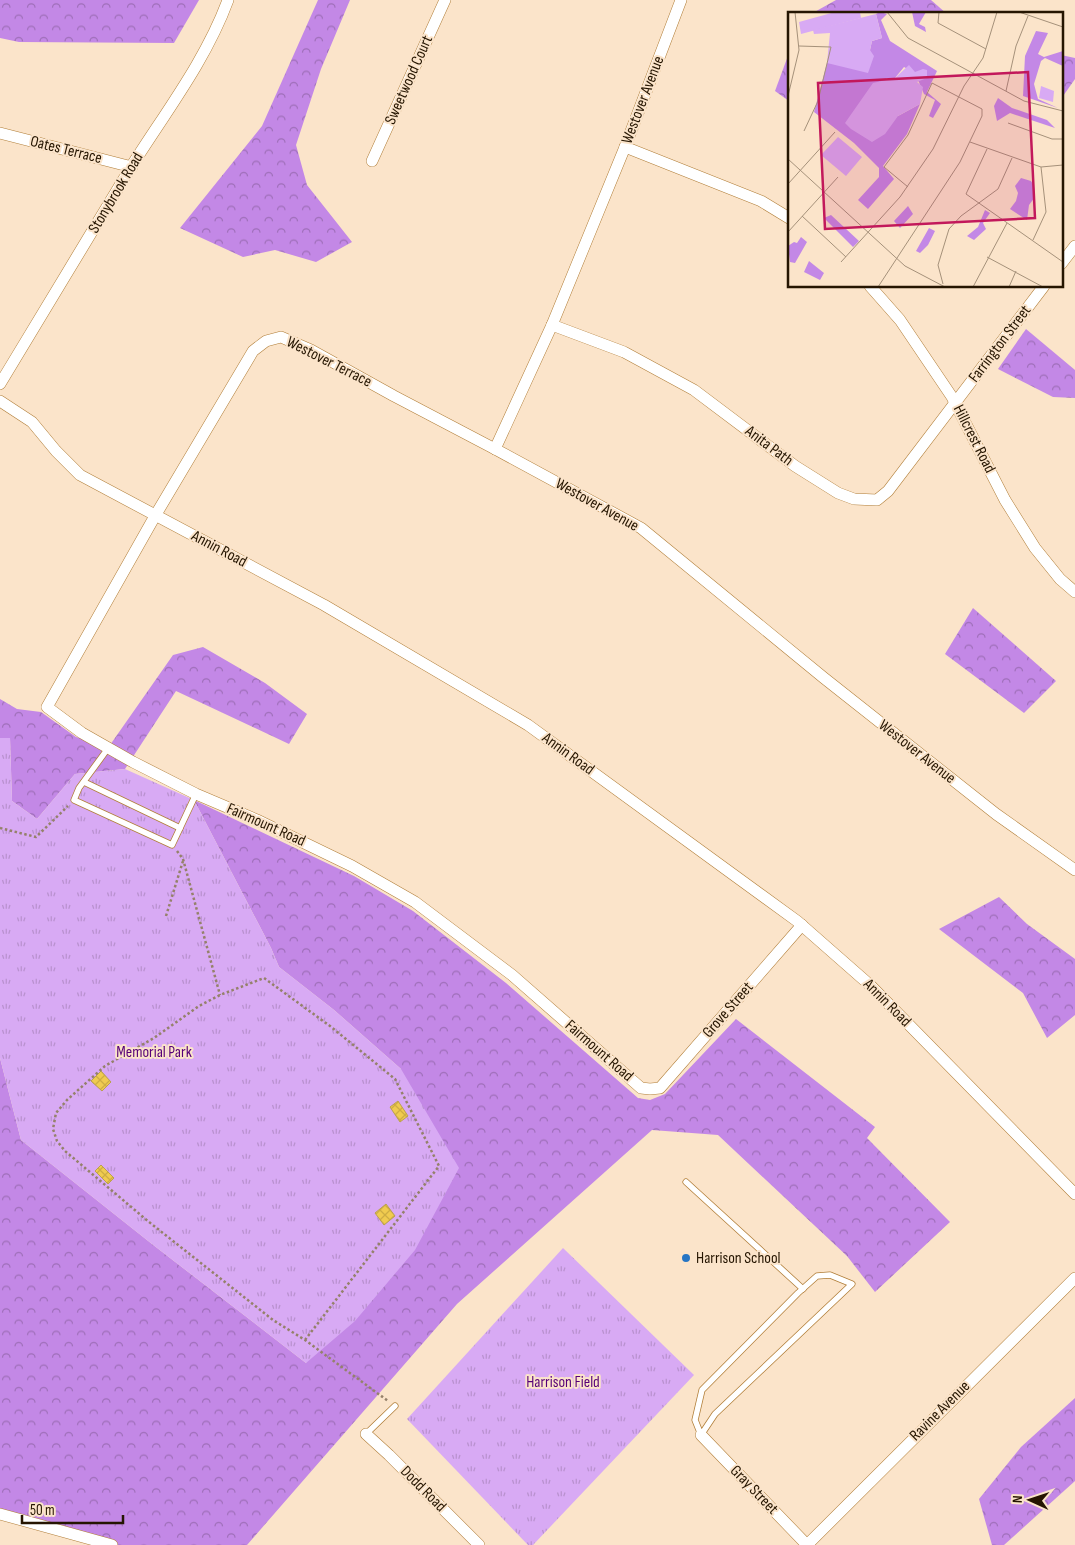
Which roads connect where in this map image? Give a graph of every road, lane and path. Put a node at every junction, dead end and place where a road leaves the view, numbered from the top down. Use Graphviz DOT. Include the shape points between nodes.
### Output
graph roads {
  1 [pos="228,0"];
  2 [pos="445,0"];
  3 [pos="681,0"];
  4 [pos="0,133"];
  5 [pos="625,147"];
  6 [pos="372,161"];
  7 [pos="132,167"];
  8 [pos="788,217"];
  9 [pos="1075,246"];
  10 [pos="1062,263"];
  11 [pos="872,288"];
  12 [pos="1042,288"];
  13 [pos="552,326"];
  14 [pos="0,384"];
  15 [pos="0,401"];
  16 [pos="956,403"];
  17 [pos="495,449"];
  18 [pos="156,516"];
  19 [pos="1075,592"];
  20 [pos="108,747"];
  21 [pos="84,782"];
  22 [pos="196,794"];
  23 [pos="74,800"];
  24 [pos="0,828"];
  25 [pos="180,828"];
  26 [pos="172,845"];
  27 [pos="183,859"];
  28 [pos="1075,870"];
  29 [pos="166,916"];
  30 [pos="802,925"];
  31 [pos="220,995"];
  32 [pos="650,1089"];
  33 [pos="686,1182"];
  34 [pos="1075,1194"];
  35 [pos="1075,1278"];
  36 [pos="803,1289"];
  37 [pos="305,1340"];
  38 [pos="395,1406"];
  39 [pos="366,1434"];
  40 [pos="701,1435"];
  41 [pos="0,1514"];
  42 [pos="112,1545"];
  43 [pos="479,1545"];
  44 [pos="807,1545"];
  1 -- 7 [label="street, Stonybrook Road" via="212,37"];
  2 -- 6 [label="street, Sweetwood Court"];
  3 -- 5 [label="street, Westover Avenue"];
  4 -- 7 [label="street, Oates Terrace"];
  5 -- 8 [label="street" via="761,201"];
  5 -- 13 [label="street, Westover Avenue"];
  7 -- 14 [label="street, Stonybrook Road"];
  9 -- 10 [label="street"];
  11 -- 16 [label="street, Hillcrest Road" via="900,320"];
  12 -- 16 [label="street, Farrington Street"];
  13 -- 16 [label="street, Anita Path" via="624,352 694,390 795,466 838,493 854,499 877,500 888,491"];
  13 -- 17 [label="street, Westover Avenue"];
  15 -- 18 [label="street, Annin Road" via="32,422 80,475"];
  16 -- 19 [label="street, Hillcrest Road" via="1005,500 1025,532 1041,556"];
  17 -- 18 [label="street, Westover Terrace" via="281,337 266,341 253,351"];
  17 -- 28 [label="street, Westover Avenue" via="641,528 980,802"];
  18 -- 20 [label="street, Fairmount Road" via="46,707"];
  18 -- 30 [label="street, Annin Road" via="324,605 528,725"];
  20 -- 21 [label="lane"];
  20 -- 22 [label="street, Fairmount Road"];
  21 -- 23 [label="lane"];
  21 -- 25 [label="lane"];
  22 -- 25 [label="lane"];
  22 -- 32 [label="street, Fairmount Road" via="352,866 415,902 512,976 641,1088"];
  23 -- 24 [label="path" via="36,837"];
  23 -- 26 [label="lane"];
  25 -- 26 [label="lane"];
  26 -- 27 [label="path"];
  27 -- 29 [label="path"];
  27 -- 31 [label="path"];
  30 -- 32 [label="street, Grove Street" via="660,1088"];
  30 -- 34 [label="street, Annin Road" via="871,986"];
  31 -- 37 [label="path" via="264,978 330,1026 395,1079 439,1166"];
  31 -- 37 [label="path" via="105,1066 56,1113 53,1129 65,1151 142,1216 273,1320"];
  33 -- 36 [label="lane"];
  35 -- 44 [label="street, Ravine Avenue"];
  36 -- 40 [label="lane" via="702,1390 694,1420"];
  36 -- 40 [label="lane" via="817,1276 830,1275 852,1284 715,1414"];
  37 -- 38 [label="path"];
  38 -- 39 [label="lane"];
  39 -- 43 [label="street, Dodd Road"];
  40 -- 44 [label="street, Gray Street"];
  41 -- 42 [label="street"];
}
